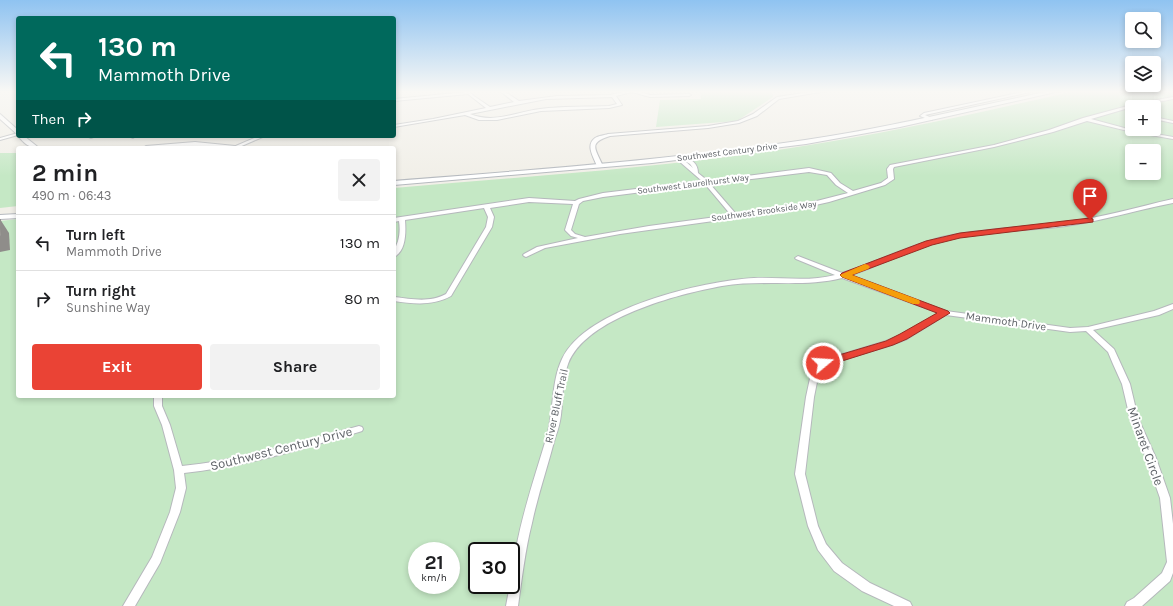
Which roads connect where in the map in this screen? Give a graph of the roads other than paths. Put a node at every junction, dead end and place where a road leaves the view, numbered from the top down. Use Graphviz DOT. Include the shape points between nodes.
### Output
graph roads {
  1 [pos="3,119"];
  2 [pos="439,119"];
  3 [pos="745,119"];
  4 [pos="929,119"];
  5 [pos="1085,119"];
  6 [pos="1086,119"];
  7 [pos="1161,119"];
  8 [pos="1173,122"];
  9 [pos="396,126"];
  10 [pos="16,132"];
  11 [pos="16,135"];
  12 [pos="23,138"];
  13 [pos="258,138"];
  14 [pos="1173,138"];
  15 [pos="0,139"];
  16 [pos="32,146"];
  17 [pos="170,146"];
  18 [pos="214,146"];
  19 [pos="239,146"];
  20 [pos="683,158"];
  21 [pos="600,166"];
  22 [pos="706,182"];
  23 [pos="396,183"];
  24 [pos="852,193"];
  25 [pos="1173,201"];
  26 [pos="576,203"];
  27 [pos="486,206"];
  28 [pos="734,215"];
  29 [pos="16,216"];
  30 [pos="0,217"];
  31 [pos="402,219"];
  32 [pos="396,220"];
  33 [pos="584,237"];
  34 [pos="396,252"];
  35 [pos="526,255"];
  36 [pos="798,258"];
  37 [pos="845,275"];
  38 [pos="396,299"];
  39 [pos="1173,306"];
  40 [pos="945,313"];
  41 [pos="1088,329"];
  42 [pos="158,398"];
  43 [pos="359,428"];
  44 [pos="179,470"];
  45 [pos="129,606"];
  46 [pos="512,606"];
  47 [pos="906,606"];
  48 [pos="1131,606"];
  1 -- 10 [label="street"];
  2 -- 9 [label="street"];
  3 -- 21 [label="street" via="708,127 625,132 602,137 593,144"];
  4 -- 20 [label="main road, Southwest Century Drive" via="807,142"];
  5 -- 24 [label="street, Southwest Brookside Way" via="994,146 892,166 891,179 883,184"];
  6 -- 14 [label="street"];
  7 -- 8 [label="street"];
  11 -- 15 [label="street"];
  12 -- 16 [label="street"];
  13 -- 19 [label="street"];
  17 -- 18 [label="street"];
  20 -- 21 [label="main road, Southwest Century Drive"];
  20 -- 22 [label="street" via="682,161"];
  21 -- 23 [label="main road, Southwest Century Drive"];
  22 -- 24 [label="street, Southwest Laurelhurst Way" via="815,170 830,174 838,184"];
  22 -- 26 [label="street, Southwest Laurelhurst Way" via="598,196"];
  22 -- 28 [label="street"];
  24 -- 28 [label="street, Southwest Brookside Way" via="808,205"];
  25 -- 37 [label="street, River Bluff Trail" via="1066,224 960,236 929,243"];
  26 -- 27 [label="street" via="529,200"];
  26 -- 33 [label="street" via="568,230 573,235"];
  27 -- 31 [label="street"];
  27 -- 38 [label="street" via="491,217 489,227 449,295 432,302"];
  28 -- 33 [label="street, Southwest Brookside Way"];
  29 -- 30 [label="main road"];
  31 -- 32 [label="street"];
  31 -- 34 [label="street" via="404,232"];
  33 -- 35 [label="street, Southwest Brookside Way" via="540,247"];
  36 -- 37 [label="street, Mammoth Drive"];
  37 -- 40 [label="street, Mammoth Drive"];
  37 -- 46 [label="street, River Bluff Trail" via="808,281 744,281 689,290 614,318 584,337 567,357 554,424 529,510"];
  39 -- 41 [label="street, Mammoth Drive" via="1156,313"];
  40 -- 41 [label="street, Mammoth Drive" via="1070,330"];
  40 -- 47 [label="street" via="904,337 823,363 815,371 810,397 800,474 812,526 822,547 838,567 866,587"];
  41 -- 48 [label="street, Minaret Circle" via="1111,351 1117,364 1126,384 1134,418 1165,498 1172,562 1166,577"];
  42 -- 44 [label="street" via="158,406"];
  43 -- 44 [label="street, Southwest Century Drive" via="281,451 200,469"];
  44 -- 45 [label="street" via="181,488 175,512 156,560"];
}
